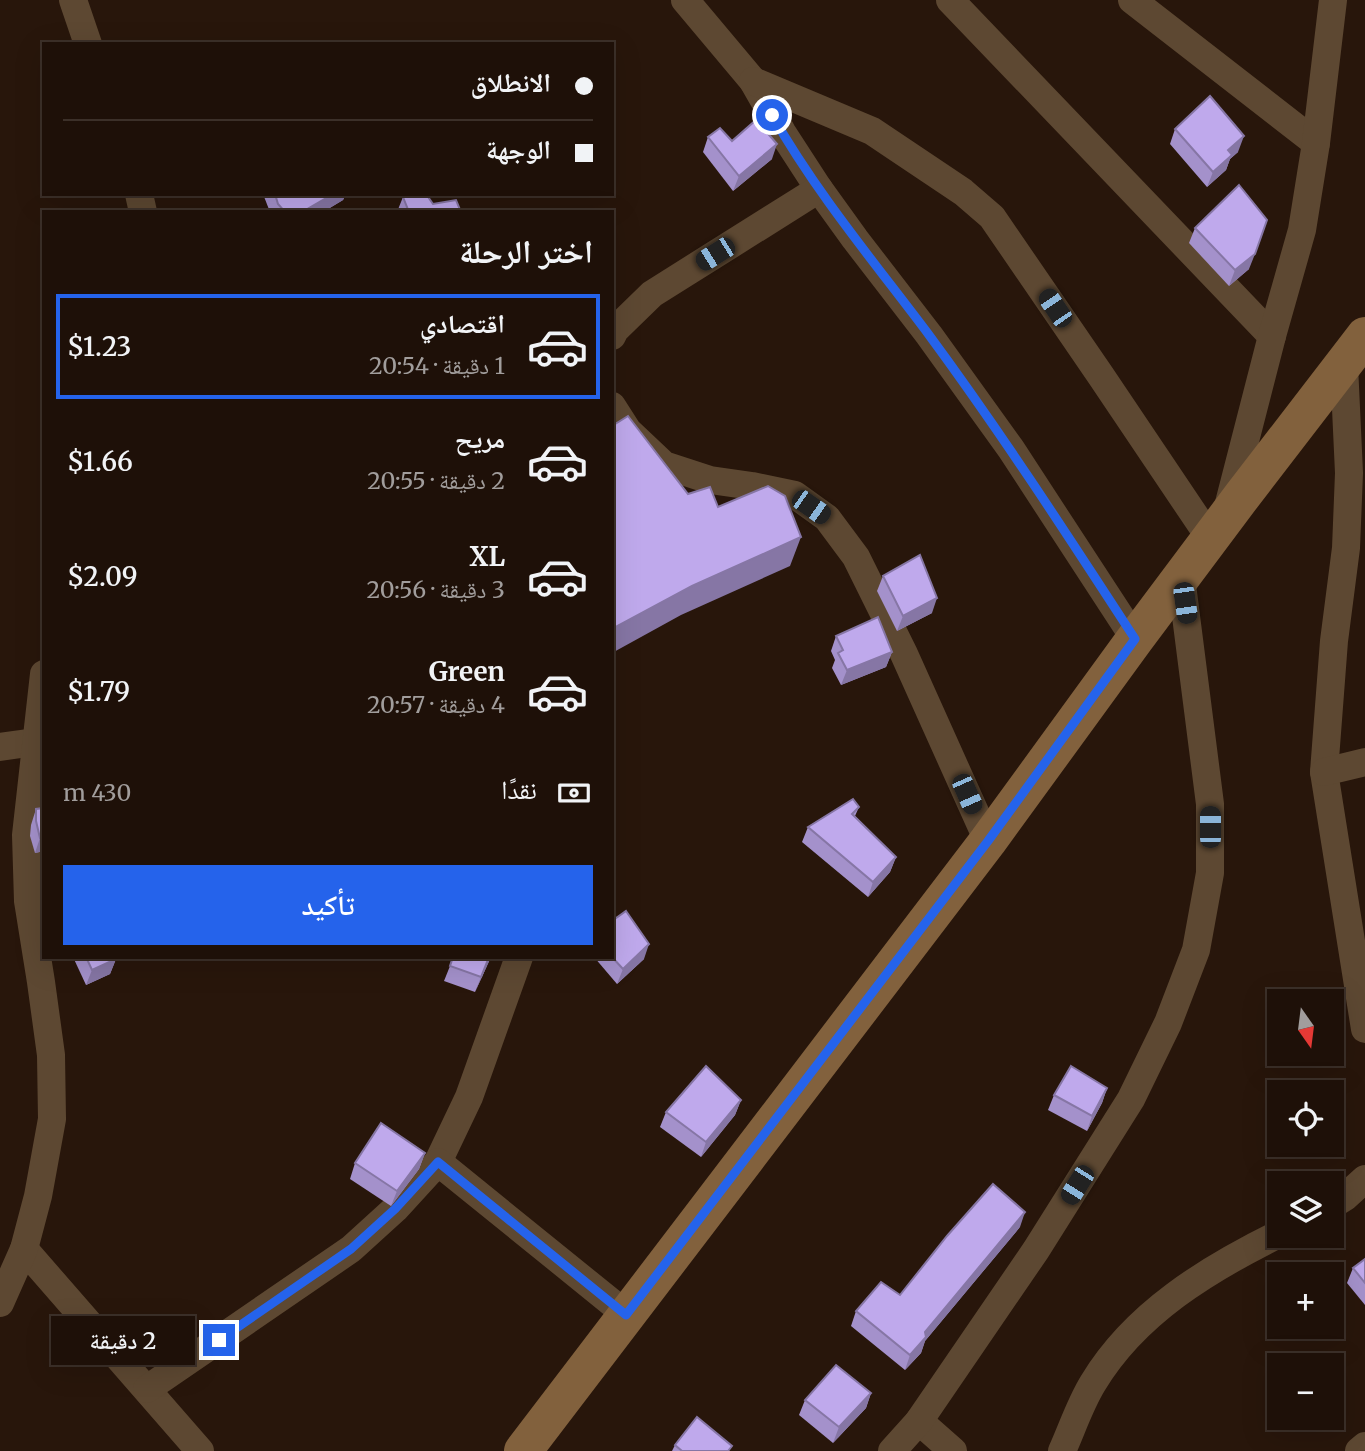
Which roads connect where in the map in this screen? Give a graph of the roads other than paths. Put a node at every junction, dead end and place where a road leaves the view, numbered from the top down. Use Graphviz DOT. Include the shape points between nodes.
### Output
graph roads {
  1 [pos="73,0"];
  2 [pos="685,0"];
  3 [pos="950,0"];
  4 [pos="1132,0"];
  5 [pos="1333,0"];
  6 [pos="87,42"];
  7 [pos="753,81"];
  8 [pos="1316,143"];
  9 [pos="819,189"];
  10 [pos="614,332"];
  11 [pos="1272,337"];
  12 [pos="1345,362"];
  13 [pos="614,409"];
  14 [pos="1226,517"];
  15 [pos="1181,577"];
  16 [pos="1135,639"];
  17 [pos="42,689"];
  18 [pos="35,742"];
  19 [pos="0,747"];
  20 [pos="1365,762"];
  21 [pos="1324,772"];
  22 [pos="988,841"];
  23 [pos="518,959"];
  24 [pos="1365,1029"];
  25 [pos="438,1162"];
  26 [pos="1365,1179"];
  27 [pos="1344,1197"];
  28 [pos="1267,1240"];
  29 [pos="24,1249"];
  30 [pos="0,1303"];
  31 [pos="626,1315"];
  32 [pos="147,1390"];
  33 [pos="935,1435"];
  34 [pos="1073,1445"];
  35 [pos="1365,1446"];
  36 [pos="200,1451"];
  37 [pos="523,1451"];
  38 [pos="892,1451"];
  39 [pos="1359,1451"];
  1 -- 6 [label="street"];
  2 -- 7 [label="street"];
  3 -- 11 [label="street"];
  4 -- 8 [label="street"];
  5 -- 8 [label="street"];
  7 -- 9 [label="street"];
  7 -- 14 [label="street" via="872,131 992,217 1101,376"];
  8 -- 11 [label="street" via="1302,230"];
  9 -- 10 [label="street" via="652,294"];
  9 -- 16 [label="street" via="1012,449"];
  11 -- 14 [label="street"];
  12 -- 14 [label="street"];
  12 -- 21 [label="street" via="1346,548"];
  13 -- 22 [label="street" via="628,431 664,465 710,480 795,495 827,518 856,556"];
  14 -- 15 [label="street"];
  15 -- 16 [label="street"];
  15 -- 33 [label="street" via="1210,804 1210,873 1196,950 1168,1023 1131,1098 1036,1250"];
  16 -- 22 [label="street"];
  17 -- 18 [label="street"];
  18 -- 19 [label="street"];
  18 -- 29 [label="street" via="26,835 28,901 51,1055 52,1119"];
  20 -- 21 [label="street"];
  21 -- 24 [label="street"];
  22 -- 31 [label="street"];
  23 -- 25 [label="street" via="469,1097"];
  25 -- 31 [label="street"];
  25 -- 32 [label="street" via="351,1249"];
  26 -- 27 [label="street"];
  28 -- 34 [label="street" via="1200,1277 1153,1312 1120,1346 1093,1383"];
  29 -- 30 [label="street"];
  29 -- 32 [label="street"];
  31 -- 37 [label="street"];
  32 -- 36 [label="street"];
  33 -- 38 [label="street"];
  35 -- 39 [label="street"];
}
